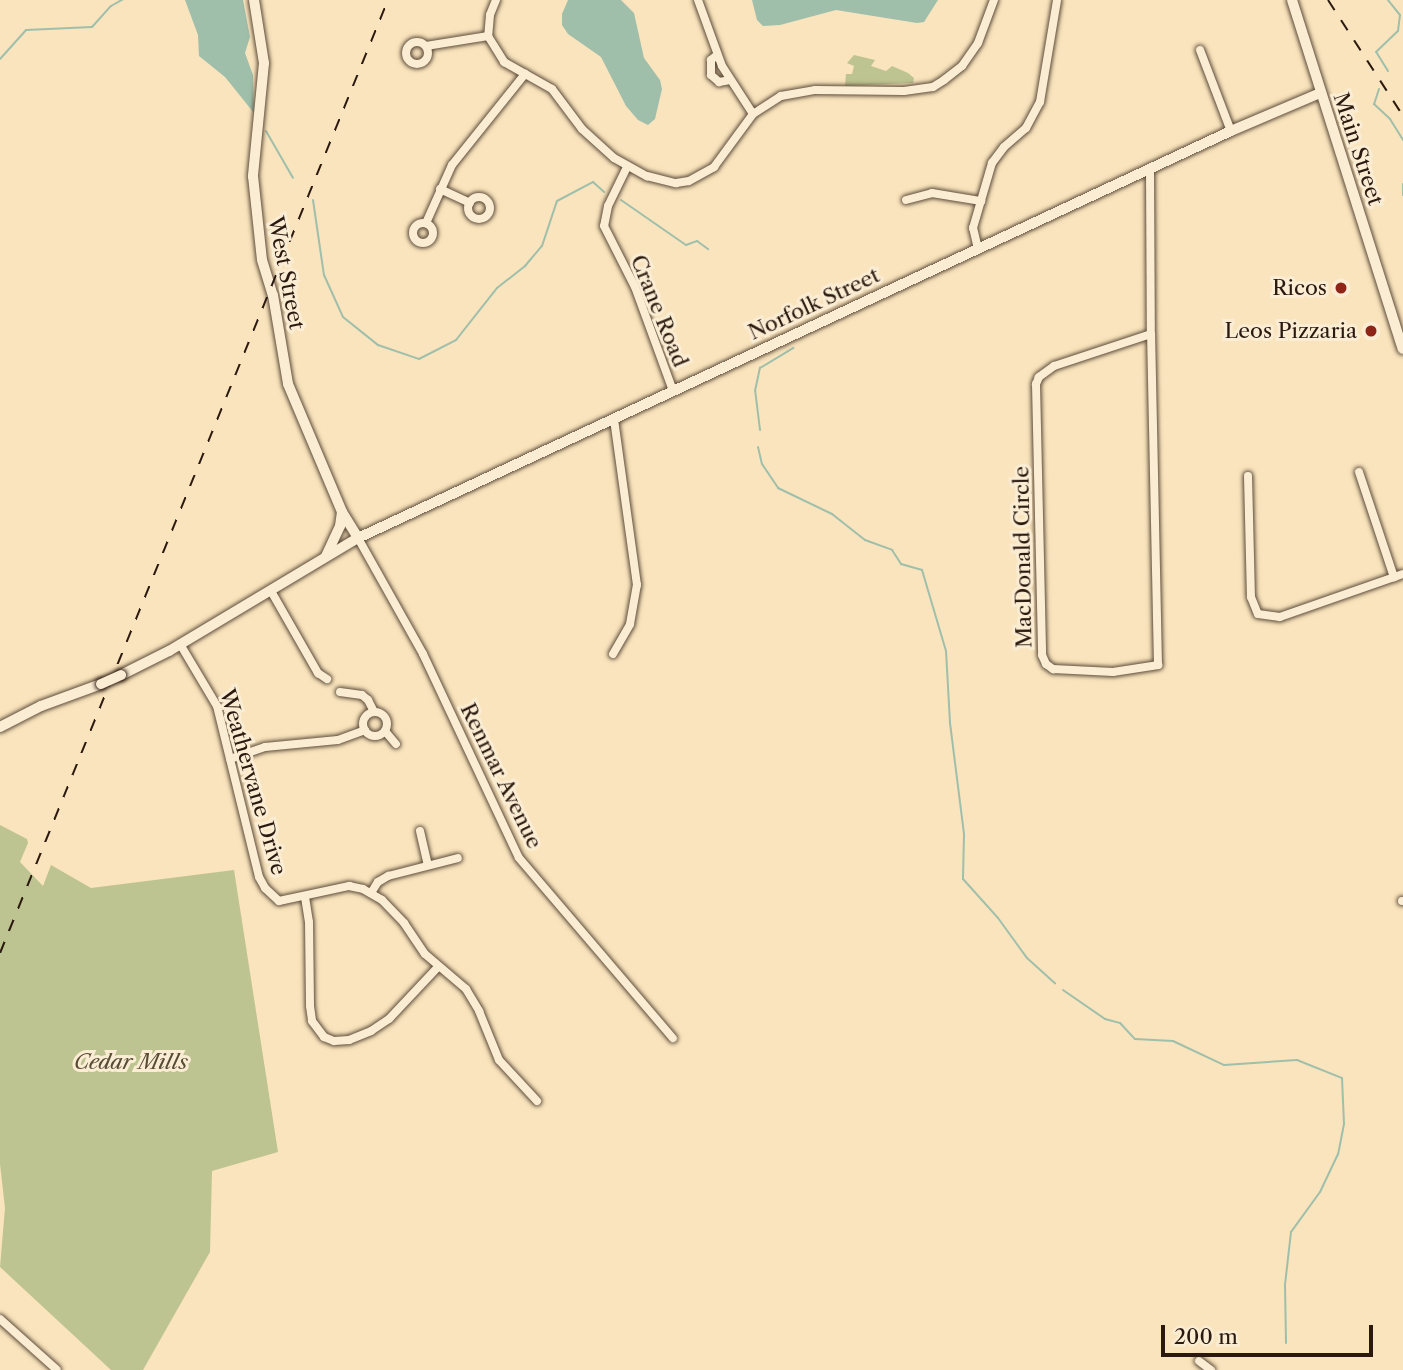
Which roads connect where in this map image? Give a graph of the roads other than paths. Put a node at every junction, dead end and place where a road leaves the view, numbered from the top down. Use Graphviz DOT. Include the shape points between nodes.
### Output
graph roads {
  1 [pos="254,0"];
  2 [pos="496,0"];
  3 [pos="698,0"];
  4 [pos="994,0"];
  5 [pos="1057,0"];
  6 [pos="1292,0"];
  7 [pos="488,36"];
  8 [pos="426,46"];
  9 [pos="1200,50"];
  10 [pos="717,55"];
  11 [pos="525,74"];
  12 [pos="730,80"];
  13 [pos="1320,93"];
  14 [pos="753,114"];
  15 [pos="1231,131"];
  16 [pos="627,167"];
  17 [pos="1150,170"];
  18 [pos="440,189"];
  19 [pos="906,200"];
  20 [pos="981,201"];
  21 [pos="470,202"];
  22 [pos="426,223"];
  23 [pos="978,250"];
  24 [pos="1151,334"];
  25 [pos="1403,349"];
  26 [pos="673,391"];
  27 [pos="614,419"];
  28 [pos="1359,472"];
  29 [pos="1248,476"];
  30 [pos="342,512"];
  31 [pos="358,538"];
  32 [pos="326,556"];
  33 [pos="1399,576"];
  34 [pos="271,591"];
  35 [pos="180,644"];
  36 [pos="613,654"];
  37 [pos="327,680"];
  38 [pos="340,692"];
  39 [pos="374,712"];
  40 [pos="1,725"];
  41 [pos="365,730"];
  42 [pos="385,731"];
  43 [pos="396,744"];
  44 [pos="230,760"];
  45 [pos="419,831"];
  46 [pos="457,859"];
  47 [pos="428,865"];
  48 [pos="371,893"];
  49 [pos="304,897"];
  50 [pos="438,967"];
  51 [pos="673,1038"];
  52 [pos="537,1101"];
  53 [pos="0,1319"];
  54 [pos="1199,1362"];
  55 [pos="57,1370"];
  56 [pos="1211,1370"];
  1 -- 30 [label="street, West Street" via="264,61 253,176 262,260 273,295 288,384"];
  2 -- 7 [label="street" via="489,15"];
  3 -- 10 [label="street"];
  4 -- 14 [label="street" via="985,31 970,56 933,87 799,92 782,96"];
  5 -- 20 [label="street" via="1040,102 1026,128 998,153"];
  6 -- 13 [label="main road, Main Street"];
  7 -- 8 [label="street"];
  7 -- 11 [label="street" via="504,62"];
  9 -- 15 [label="street"];
  10 -- 12 [label="street"];
  10 -- 12 [label="street" via="711,60 711,75 719,82"];
  11 -- 16 [label="street" via="552,89 582,129"];
  11 -- 18 [label="street" via="463,150"];
  12 -- 14 [label="street"];
  13 -- 15 [label="main road, Norfolk Street"];
  13 -- 25 [label="main road, Main Street"];
  14 -- 16 [label="street" via="714,167 690,181 662,181"];
  15 -- 17 [label="main road, Norfolk Street"];
  16 -- 26 [label="street, Crane Road" via="608,206 604,226 635,287"];
  17 -- 23 [label="main road, Norfolk Street"];
  17 -- 24 [label="street, MacDonald Circle"];
  18 -- 21 [label="street"];
  18 -- 22 [label="street"];
  19 -- 20 [label="street" via="941,193"];
  20 -- 23 [label="street" via="973,228"];
  23 -- 26 [label="main road, Norfolk Street"];
  24 -- 24 [label="street, MacDonald Circle" via="1158,665 1114,672 1053,669 1042,656 1036,384 1054,366"];
  26 -- 27 [label="main road, Norfolk Street"];
  27 -- 31 [label="main road, Norfolk Street"];
  27 -- 36 [label="street" via="637,585 630,624"];
  28 -- 33 [label="street"];
  29 -- 33 [label="street" via="1251,591 1258,614 1280,617"];
  30 -- 31 [label="street, West Street"];
  30 -- 32 [label="street"];
  31 -- 32 [label="main road, Norfolk Street"];
  31 -- 51 [label="street, Renmar Avenue" via="423,654 519,858"];
  32 -- 34 [label="main road"];
  34 -- 35 [label="main road"];
  34 -- 37 [label="street" via="318,673"];
  35 -- 40 [label="main road, bridge" via="121,676"];
  35 -- 44 [label="street, Weathervane Drive" via="211,690"];
  38 -- 39 [label="street" via="362,695"];
  39 -- 41 [label="street" via="365,719"];
  39 -- 42 [label="street" via="384,716"];
  41 -- 42 [label="street" via="375,736"];
  41 -- 44 [label="street" via="330,741 265,747"];
  42 -- 43 [label="street"];
  44 -- 49 [label="street, Weathervane Drive" via="265,888 279,901"];
  45 -- 47 [label="street"];
  46 -- 47 [label="street"];
  47 -- 48 [label="street" via="388,876"];
  48 -- 49 [label="street, Weathervane Drive" via="349,886"];
  48 -- 50 [label="street" via="404,923"];
  49 -- 50 [label="street" via="312,1021 324,1037 349,1040 371,1031 389,1019"];
  50 -- 52 [label="street" via="466,989 499,1060"];
  53 -- 55 [label="street"];
  54 -- 56 [label="street"];
}
